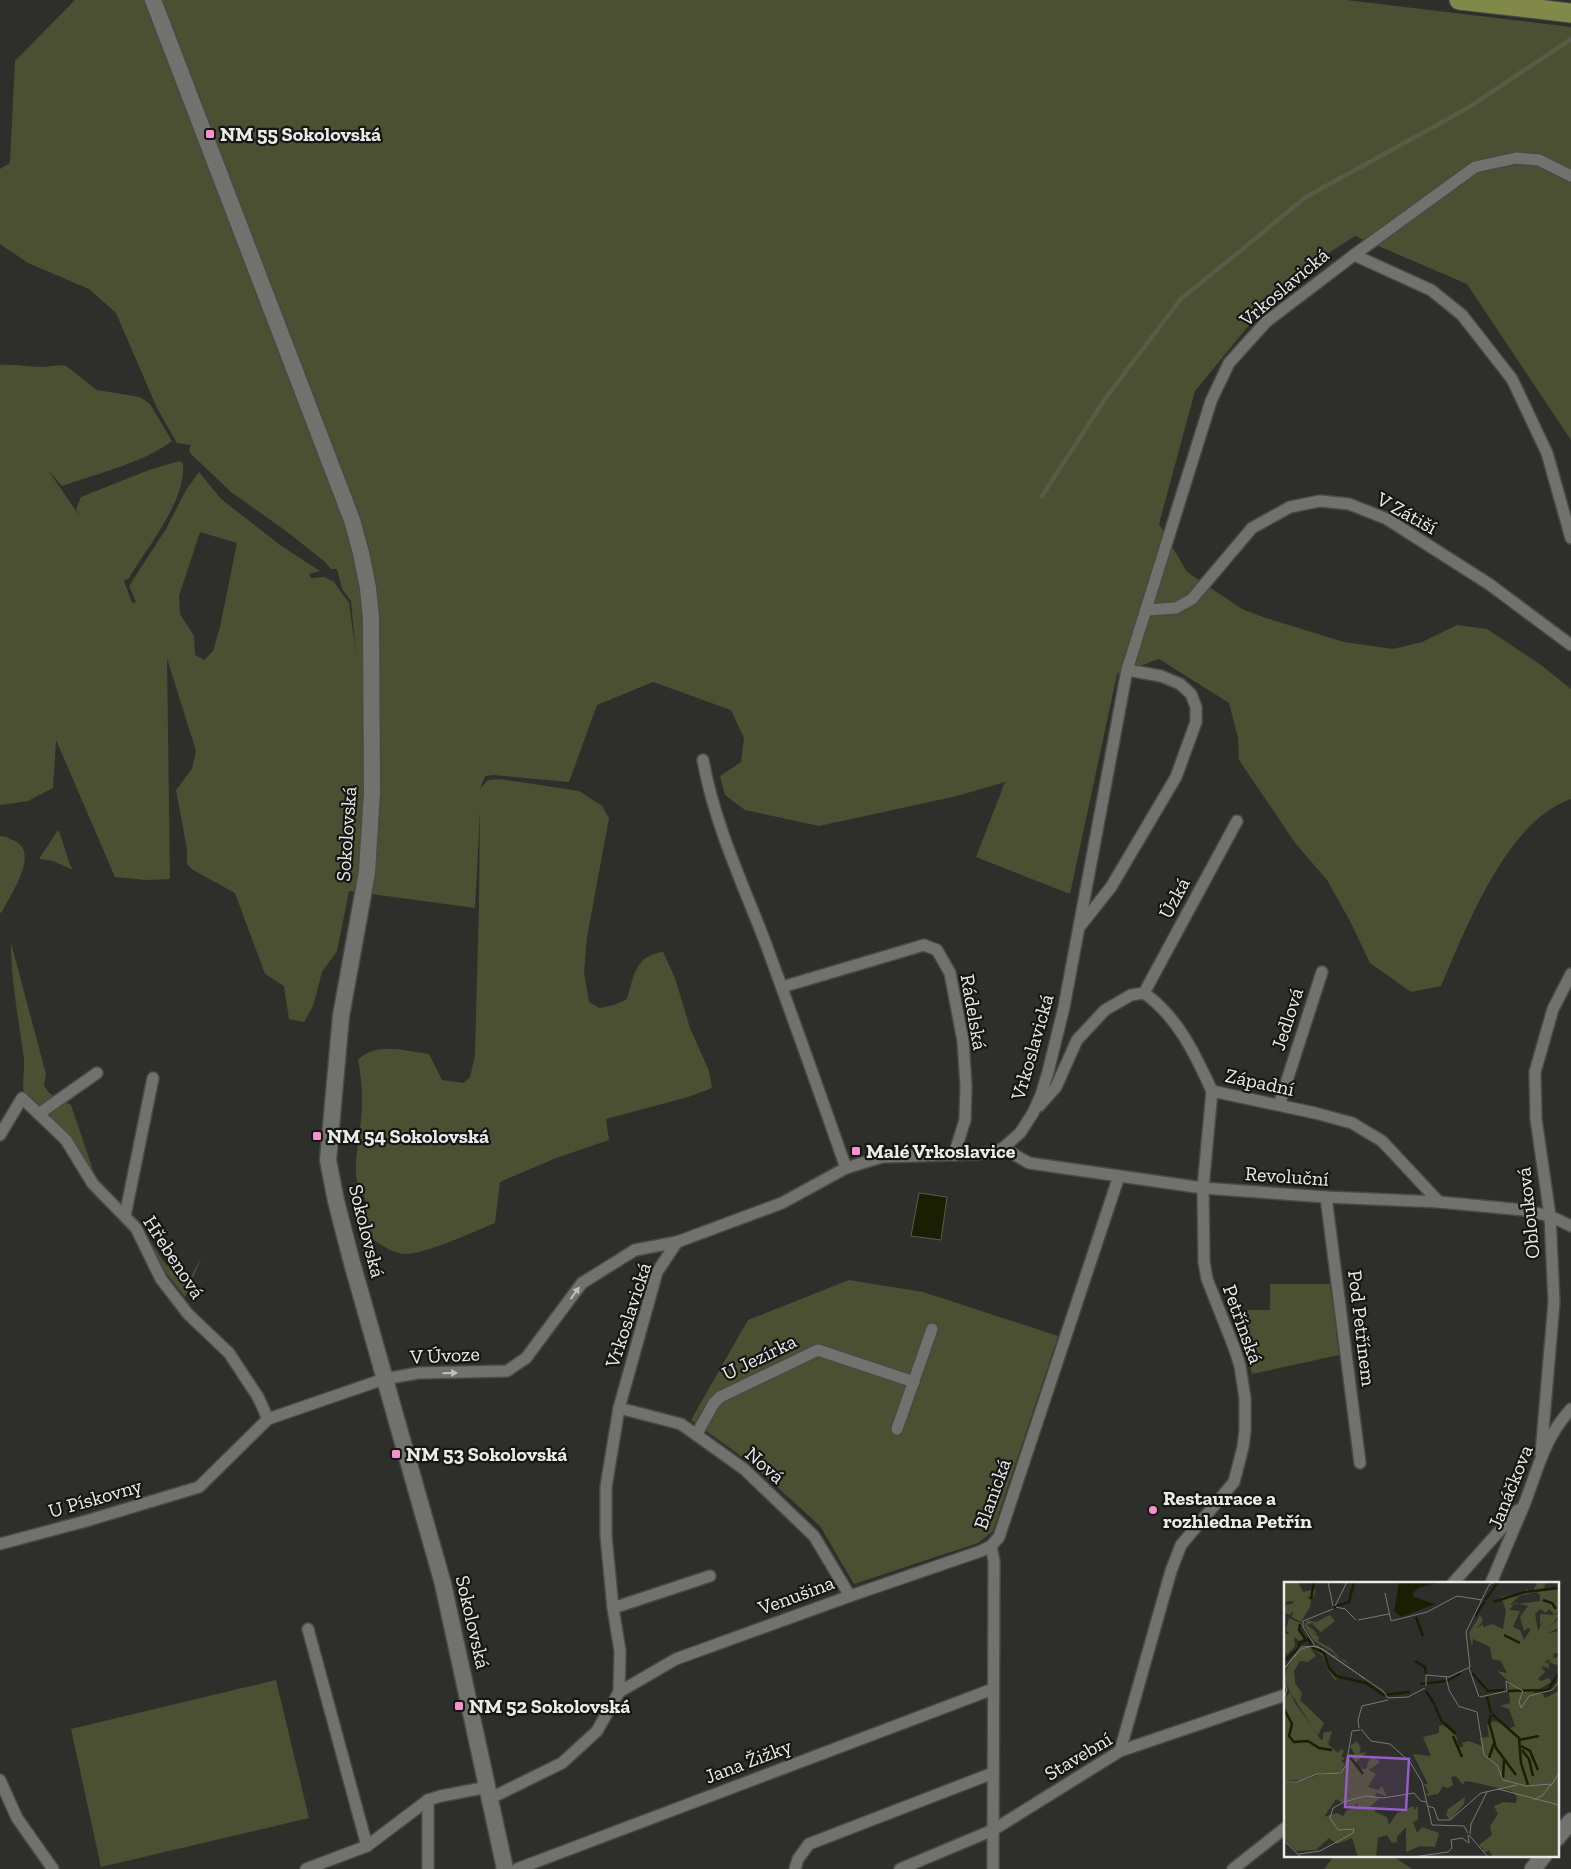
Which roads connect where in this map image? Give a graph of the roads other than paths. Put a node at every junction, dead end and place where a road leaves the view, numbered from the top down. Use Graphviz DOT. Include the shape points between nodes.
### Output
graph roads {
  1 [pos="153,0"];
  2 [pos="1459,0"];
  3 [pos="1571,12"];
  4 [pos="1571,176"];
  5 [pos="1354,255"];
  6 [pos="1569,522"];
  7 [pos="1571,538"];
  8 [pos="1147,610"];
  9 [pos="1571,645"];
  10 [pos="1127,670"];
  11 [pos="703,760"];
  12 [pos="1237,821"];
  13 [pos="1080,926"];
  14 [pos="1322,972"];
  15 [pos="1571,974"];
  16 [pos="782,987"];
  17 [pos="1144,992"];
  18 [pos="97,1073"];
  19 [pos="153,1078"];
  20 [pos="1212,1091"];
  21 [pos="1279,1105"];
  22 [pos="1032,1112"];
  23 [pos="40,1113"];
  24 [pos="0,1136"];
  25 [pos="1004,1148"];
  26 [pos="954,1154"];
  27 [pos="846,1168"];
  28 [pos="1119,1176"];
  29 [pos="1203,1188"];
  30 [pos="1326,1197"];
  31 [pos="1439,1202"];
  32 [pos="125,1216"];
  33 [pos="1550,1216"];
  34 [pos="1571,1226"];
  35 [pos="676,1242"];
  36 [pos="932,1329"];
  37 [pos="384,1379"];
  38 [pos="914,1382"];
  39 [pos="619,1408"];
  40 [pos="1571,1409"];
  41 [pos="268,1419"];
  42 [pos="896,1429"];
  43 [pos="696,1435"];
  44 [pos="1541,1454"];
  45 [pos="1360,1463"];
  46 [pos="199,1487"];
  47 [pos="1525,1503"];
  48 [pos="0,1544"];
  49 [pos="991,1546"];
  50 [pos="710,1576"];
  51 [pos="1454,1582"];
  52 [pos="1491,1582"];
  53 [pos="850,1596"];
  54 [pos="613,1608"];
  55 [pos="308,1629"];
  56 [pos="992,1689"];
  57 [pos="619,1692"];
  58 [pos="1284,1695"];
  59 [pos="1120,1751"];
  60 [pos="993,1774"];
  61 [pos="0,1780"];
  62 [pos="489,1793"];
  63 [pos="428,1800"];
  64 [pos="1571,1821"];
  65 [pos="1284,1829"];
  66 [pos="993,1830"];
  67 [pos="1558,1837"];
  68 [pos="367,1846"];
  69 [pos="1543,1856"];
  70 [pos="54,1869"];
  71 [pos="306,1869"];
  72 [pos="428,1869"];
  73 [pos="505,1869"];
  74 [pos="517,1869"];
  75 [pos="795,1869"];
  76 [pos="900,1869"];
  77 [pos="993,1869"];
  78 [pos="1233,1869"];
  79 [pos="1534,1869"];
  1 -- 37 [label="street, Sokolovská" via="352,520 368,588 372,792 367,872 341,1016 328,1160 338,1210"];
  2 -- 3 [label="main road"];
  4 -- 5 [label="street, Vrkoslavická" via="1539,160 1516,158 1475,167"];
  5 -- 6 [label="street" via="1431,290 1462,315 1512,379 1547,453"];
  5 -- 8 [label="street, Vrkoslavická" via="1266,322 1229,363 1211,401"];
  6 -- 7 [label="street"];
  8 -- 9 [label="street, V Zátiší" via="1176,608 1192,599 1252,528 1290,507 1320,502 1349,504 1387,519 1489,584"];
  8 -- 10 [label="street, Vrkoslavická"];
  10 -- 13 [label="street, Vrkoslavická"];
  10 -- 13 [label="street, Vrkoslavická" via="1161,676 1180,684 1191,694 1196,707 1196,722 1176,777 1111,887"];
  11 -- 16 [label="street" via="708,790"];
  12 -- 17 [label="street, Úzká"];
  13 -- 22 [label="street, Vrkoslavická" via="1048,1072"];
  14 -- 21 [label="street, Jedlová"];
  15 -- 33 [label="street, Oblouková" via="1553,1009 1535,1072 1536,1119"];
  16 -- 26 [label="street, Rádelská" via="924,945 937,950 950,973 966,1086 965,1120"];
  16 -- 27 [label="street"];
  17 -- 20 [label="street, Západní" via="1158,1003 1187,1039"];
  17 -- 22 [label="street" via="1105,1010 1077,1040 1056,1087"];
  18 -- 23 [label="street"];
  19 -- 32 [label="street"];
  20 -- 21 [label="street, Západní"];
  20 -- 29 [label="street, Petřínská"];
  21 -- 31 [label="street, Západní" via="1352,1123 1382,1142"];
  22 -- 25 [label="street, Vrkoslavická" via="1020,1133"];
  23 -- 24 [label="street, Hřebenová" via="22,1098"];
  23 -- 32 [label="street, Hřebenová" via="66,1140 93,1184"];
  25 -- 26 [label="street" via="993,1152"];
  25 -- 28 [label="street, Revoluční" via="1029,1163"];
  26 -- 27 [label="street" via="882,1157"];
  27 -- 35 [label="street" via="782,1203"];
  28 -- 29 [label="street, Revoluční"];
  28 -- 49 [label="street, Blanická" via="999,1537"];
  29 -- 30 [label="street, Revoluční"];
  29 -- 59 [label="street, Petřínská" via="1206,1279 1240,1366 1245,1406 1243,1447 1234,1482 1181,1545"];
  30 -- 31 [label="street, Revoluční"];
  30 -- 45 [label="street, Pod Petřínem"];
  31 -- 33 [label="street, Revoluční" via="1524,1210"];
  32 -- 41 [label="street, Hřebenová" via="136,1228 161,1279 188,1314 229,1353 258,1397"];
  33 -- 34 [label="street, Revoluční"];
  33 -- 44 [label="street, Oblouková" via="1554,1302"];
  37 -- 35 [label="street, V Úvoze, one-way" via="418,1374 507,1371 526,1358 582,1283 636,1250"];
  35 -- 39 [label="street, Vrkoslavická" via="657,1272"];
  36 -- 38 [label="street"];
  37 -- 41 [label="street, V Úvoze"];
  37 -- 62 [label="street, Sokolovská" via="443,1584"];
  38 -- 42 [label="street"];
  38 -- 43 [label="street, U Jezírka" via="818,1350 720,1397"];
  39 -- 43 [label="street, Nová" via="681,1424"];
  39 -- 54 [label="street, Vrkoslavická" via="606,1487 606,1536"];
  40 -- 44 [label="street, Janáčkova"];
  41 -- 46 [label="street, V Úvoze"];
  43 -- 53 [label="street, Nová" via="744,1469 814,1536"];
  44 -- 47 [label="street, Janáčkova"];
  46 -- 48 [label="street, U Pískovny"];
  47 -- 51 [label="street"];
  47 -- 52 [label="street, Janáčkova"];
  49 -- 53 [label="street, Venušina"];
  49 -- 56 [label="street, Blanická" via="994,1561"];
  50 -- 54 [label="street"];
  53 -- 57 [label="street, Venušina" via="676,1659"];
  54 -- 57 [label="street, Vrkoslavická" via="620,1652"];
  55 -- 68 [label="street"];
  56 -- 60 [label="street, Blanická"];
  56 -- 74 [label="street, Jana Žižky"];
  57 -- 62 [label="street, Vrkoslavická" via="597,1731 562,1763"];
  58 -- 59 [label="street, Stavební"];
  59 -- 66 [label="street, Stavební"];
  60 -- 66 [label="street, Blanická"];
  60 -- 75 [label="street" via="809,1844"];
  61 -- 70 [label="street" via="17,1818"];
  62 -- 63 [label="street, Vrkoslavická"];
  62 -- 73 [label="street, Sokolovská"];
  63 -- 68 [label="street"];
  63 -- 72 [label="street"];
  64 -- 67 [label="street"];
  65 -- 78 [label="street"];
  66 -- 76 [label="street, Stavební"];
  66 -- 77 [label="street, Blanická"];
  68 -- 71 [label="street"];
  69 -- 79 [label="street"];
}
